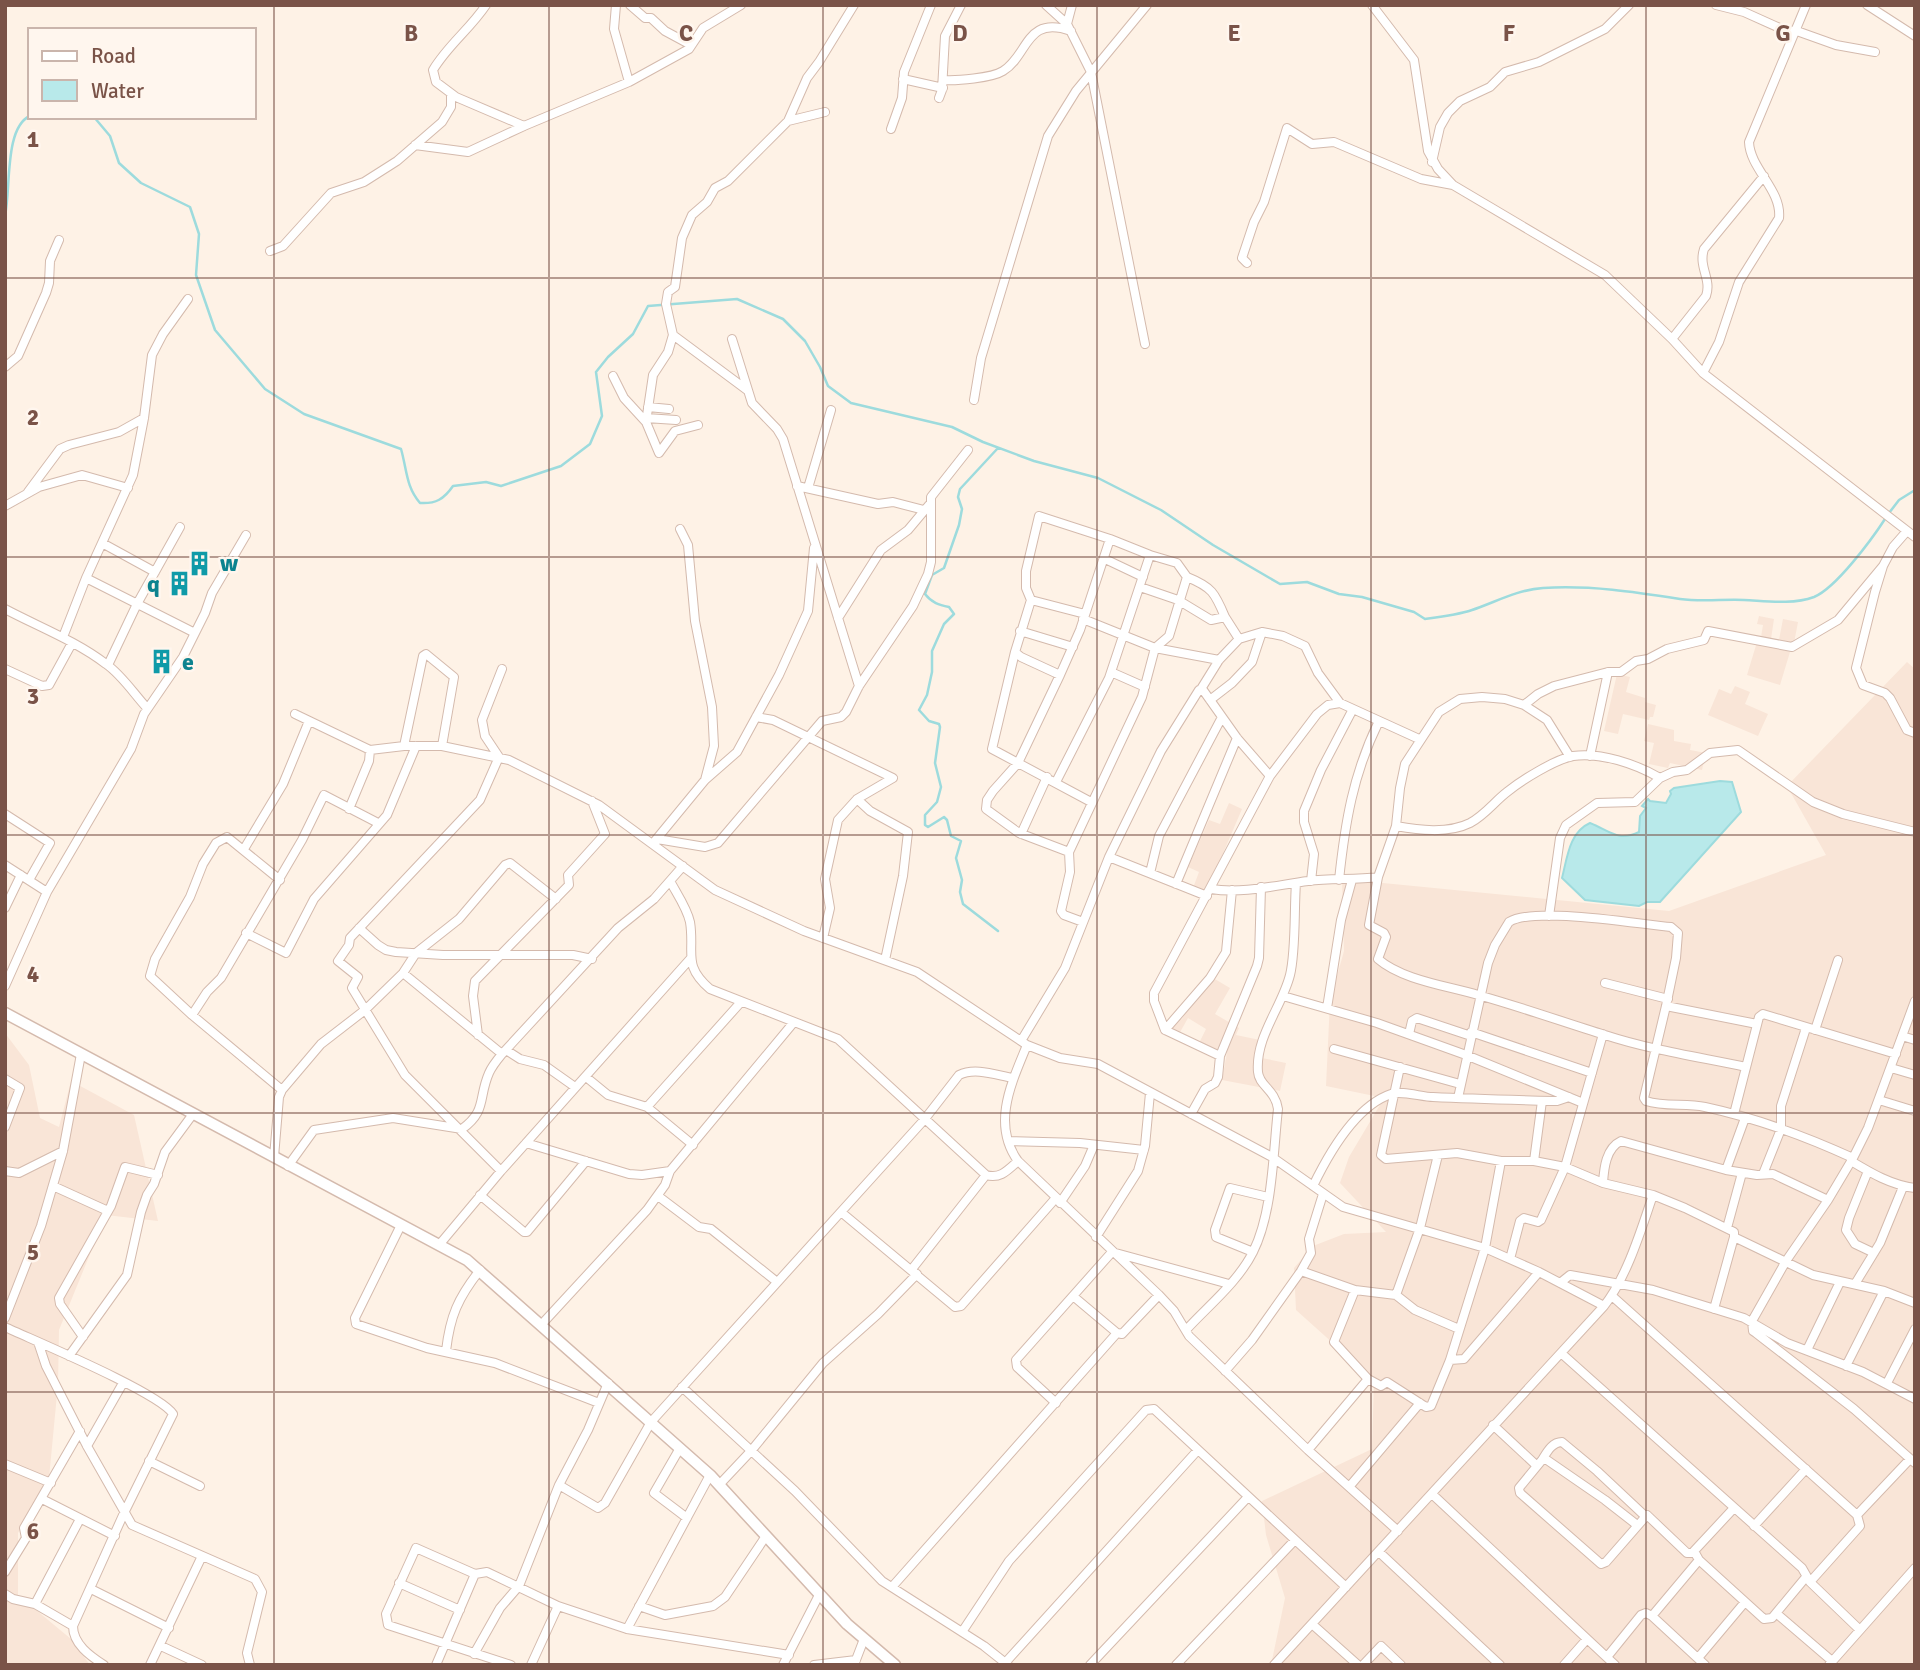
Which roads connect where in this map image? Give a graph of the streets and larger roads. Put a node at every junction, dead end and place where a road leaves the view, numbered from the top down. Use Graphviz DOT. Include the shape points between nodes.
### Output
graph roads {
  1 [pos="486,5"];
  2 [pos="616,5"];
  3 [pos="630,5"];
  4 [pos="741,5"];
  5 [pos="854,5"];
  6 [pos="931,5"];
  7 [pos="961,5"];
  8 [pos="1046,5"];
  9 [pos="1072,5"];
  10 [pos="1147,5"];
  11 [pos="1372,5"];
  12 [pos="1629,5"];
  13 [pos="1716,5"];
  14 [pos="1805,5"];
  15 [pos="1867,5"];
  16 [pos="1069,27"];
  17 [pos="1793,32"];
  18 [pos="1915,36"];
  19 [pos="691,45"];
  20 [pos="1875,52"];
  21 [pos="1091,72"];
  22 [pos="903,79"];
  23 [pos="629,82"];
  24 [pos="943,84"];
  25 [pos="453,96"];
  26 [pos="939,98"];
  27 [pos="825,112"];
  28 [pos="788,121"];
  29 [pos="524,126"];
  30 [pos="891,129"];
  31 [pos="415,145"];
  32 [pos="1432,162"];
  33 [pos="1764,176"];
  34 [pos="1454,185"];
  35 [pos="59,240"];
  36 [pos="270,251"];
  37 [pos="1247,264"];
  38 [pos="188,299"];
  39 [pos="673,335"];
  40 [pos="732,339"];
  41 [pos="1672,340"];
  42 [pos="1145,344"];
  43 [pos="5,367"];
  44 [pos="1703,373"];
  45 [pos="613,376"];
  46 [pos="747,390"];
  47 [pos="974,400"];
  48 [pos="648,407"];
  49 [pos="669,408"];
  50 [pos="831,410"];
  51 [pos="145,418"];
  52 [pos="646,420"];
  53 [pos="676,420"];
  54 [pos="698,425"];
  55 [pos="968,450"];
  56 [pos="797,486"];
  57 [pos="128,488"];
  58 [pos="807,488"];
  59 [pos="28,492"];
  60 [pos="5,506"];
  61 [pos="927,508"];
  62 [pos="180,527"];
  63 [pos="680,529"];
  64 [pos="246,534"];
  65 [pos="1911,534"];
  66 [pos="1110,538"];
  67 [pos="815,542"];
  68 [pos="102,543"];
  69 [pos="1150,555"];
  70 [pos="1105,559"];
  71 [pos="1883,566"];
  72 [pos="155,572"];
  73 [pos="1143,577"];
  74 [pos="1187,577"];
  75 [pos="86,578"];
  76 [pos="1140,587"];
  77 [pos="1031,600"];
  78 [pos="1178,600"];
  79 [pos="137,604"];
  80 [pos="5,609"];
  81 [pos="1084,616"];
  82 [pos="1225,617"];
  83 [pos="838,618"];
  84 [pos="1020,631"];
  85 [pos="1262,632"];
  86 [pos="195,633"];
  87 [pos="1125,634"];
  88 [pos="62,637"];
  89 [pos="1239,639"];
  90 [pos="72,643"];
  91 [pos="1073,647"];
  92 [pos="1156,648"];
  93 [pos="1015,652"];
  94 [pos="1219,660"];
  95 [pos="108,665"];
  96 [pos="5,668"];
  97 [pos="502,669"];
  98 [pos="1111,672"];
  99 [pos="1608,672"];
  100 [pos="1060,676"];
  101 [pos="859,686"];
  102 [pos="1145,687"];
  103 [pos="1201,689"];
  104 [pos="1210,700"];
  105 [pos="1340,703"];
  106 [pos="1524,705"];
  107 [pos="148,708"];
  108 [pos="1353,709"];
  109 [pos="295,714"];
  110 [pos="756,717"];
  111 [pos="1222,717"];
  112 [pos="309,721"];
  113 [pos="1379,721"];
  114 [pos="1915,733"];
  115 [pos="809,737"];
  116 [pos="1237,738"];
  117 [pos="1419,739"];
  118 [pos="404,746"];
  119 [pos="416,746"];
  120 [pos="442,746"];
  121 [pos="370,750"];
  122 [pos="1590,756"];
  123 [pos="499,757"];
  124 [pos="1570,757"];
  125 [pos="1018,763"];
  126 [pos="1270,776"];
  127 [pos="1047,777"];
  128 [pos="1660,778"];
  129 [pos="705,780"];
  130 [pos="1056,782"];
  131 [pos="857,799"];
  132 [pos="592,801"];
  133 [pos="1091,802"];
  134 [pos="349,809"];
  135 [pos="5,814"];
  136 [pos="378,822"];
  137 [pos="1395,827"];
  138 [pos="1915,832"];
  139 [pos="1021,834"];
  140 [pos="655,841"];
  141 [pos="244,849"];
  142 [pos="1069,852"];
  143 [pos="1109,857"];
  144 [pos="5,865"];
  145 [pos="683,866"];
  146 [pos="1150,873"];
  147 [pos="25,877"];
  148 [pos="1378,877"];
  149 [pos="279,880"];
  150 [pos="1311,880"];
  151 [pos="1339,880"];
  152 [pos="1352,880"];
  153 [pos="670,881"];
  154 [pos="1296,883"];
  155 [pos="1176,884"];
  156 [pos="1261,887"];
  157 [pos="1232,890"];
  158 [pos="47,892"];
  159 [pos="1209,892"];
  160 [pos="556,899"];
  161 [pos="5,908"];
  162 [pos="1549,916"];
  163 [pos="1083,922"];
  164 [pos="359,928"];
  165 [pos="246,933"];
  166 [pos="823,938"];
  167 [pos="416,953"];
  168 [pos="501,954"];
  169 [pos="691,958"];
  170 [pos="592,959"];
  171 [pos="885,960"];
  172 [pos="1838,960"];
  173 [pos="402,973"];
  174 [pos="1605,982"];
  175 [pos="5,986"];
  176 [pos="1283,996"];
  177 [pos="1480,996"];
  178 [pos="1915,1001"];
  179 [pos="741,1002"];
  180 [pos="1667,1003"];
  181 [pos="1326,1008"];
  182 [pos="365,1010"];
  183 [pos="5,1013"];
  184 [pos="192,1015"];
  185 [pos="794,1022"];
  186 [pos="1757,1024"];
  187 [pos="1810,1029"];
  188 [pos="1165,1030"];
  189 [pos="1409,1034"];
  190 [pos="1471,1034"];
  191 [pos="1603,1034"];
  192 [pos="478,1035"];
  193 [pos="1902,1036"];
  194 [pos="1915,1040"];
  195 [pos="1024,1043"];
  196 [pos="1654,1048"];
  197 [pos="1334,1049"];
  198 [pos="504,1052"];
  199 [pos="81,1054"];
  200 [pos="1896,1054"];
  201 [pos="1466,1055"];
  202 [pos="1220,1056"];
  203 [pos="1400,1067"];
  204 [pos="1746,1067"];
  205 [pos="1891,1068"];
  206 [pos="1592,1073"];
  207 [pos="1915,1075"];
  208 [pos="586,1077"];
  209 [pos="1013,1078"];
  210 [pos="5,1079"];
  211 [pos="1460,1084"];
  212 [pos="575,1087"];
  213 [pos="282,1090"];
  214 [pos="1393,1092"];
  215 [pos="1150,1094"];
  216 [pos="1569,1097"];
  217 [pos="1458,1098"];
  218 [pos="1879,1100"];
  219 [pos="1542,1101"];
  220 [pos="1583,1102"];
  221 [pos="647,1107"];
  222 [pos="1915,1111"];
  223 [pos="1191,1114"];
  224 [pos="1734,1114"];
  225 [pos="196,1115"];
  226 [pos="1745,1118"];
  227 [pos="924,1120"];
  228 [pos="5,1127"];
  229 [pos="462,1129"];
  230 [pos="1781,1129"];
  231 [pos="1008,1141"];
  232 [pos="526,1143"];
  233 [pos="693,1144"];
  234 [pos="1094,1145"];
  235 [pos="1144,1150"];
  236 [pos="63,1151"];
  237 [pos="1438,1155"];
  238 [pos="274,1157"];
  239 [pos="1272,1157"];
  240 [pos="1852,1159"];
  241 [pos="586,1161"];
  242 [pos="1018,1161"];
  243 [pos="1501,1161"];
  244 [pos="1534,1161"];
  245 [pos="288,1166"];
  246 [pos="1565,1167"];
  247 [pos="1726,1170"];
  248 [pos="5,1171"];
  249 [pos="501,1171"];
  250 [pos="670,1171"];
  251 [pos="1868,1171"];
  252 [pos="1742,1173"];
  253 [pos="1763,1174"];
  254 [pos="158,1175"];
  255 [pos="986,1175"];
  256 [pos="1604,1183"];
  257 [pos="53,1186"];
  258 [pos="1313,1186"];
  259 [pos="1902,1187"];
  260 [pos="1915,1188"];
  261 [pos="1323,1194"];
  262 [pos="480,1195"];
  263 [pos="1653,1195"];
  264 [pos="658,1196"];
  265 [pos="1268,1197"];
  266 [pos="1828,1200"];
  267 [pos="1057,1201"];
  268 [pos="108,1211"];
  269 [pos="841,1212"];
  270 [pos="401,1225"];
  271 [pos="1420,1228"];
  272 [pos="1727,1228"];
  273 [pos="1096,1237"];
  274 [pos="1734,1237"];
  275 [pos="439,1245"];
  276 [pos="1485,1248"];
  277 [pos="1112,1252"];
  278 [pos="1253,1252"];
  279 [pos="1874,1253"];
  280 [pos="1510,1259"];
  281 [pos="1786,1261"];
  282 [pos="480,1270"];
  283 [pos="914,1271"];
  284 [pos="1301,1271"];
  285 [pos="1539,1272"];
  286 [pos="778,1282"];
  287 [pos="1840,1282"];
  288 [pos="1560,1283"];
  289 [pos="1229,1284"];
  290 [pos="1617,1284"];
  291 [pos="1855,1284"];
  292 [pos="1355,1290"];
  293 [pos="1884,1291"];
  294 [pos="1159,1295"];
  295 [pos="1396,1295"];
  296 [pos="1073,1296"];
  297 [pos="1612,1296"];
  298 [pos="1915,1303"];
  299 [pos="1604,1306"];
  300 [pos="1714,1309"];
  301 [pos="5,1318"];
  302 [pos="1752,1321"];
  303 [pos="541,1325"];
  304 [pos="5,1327"];
  305 [pos="1460,1329"];
  306 [pos="1915,1329"];
  307 [pos="1186,1330"];
  308 [pos="1117,1333"];
  309 [pos="83,1337"];
  310 [pos="38,1342"];
  311 [pos="1807,1350"];
  312 [pos="446,1351"];
  313 [pos="1561,1353"];
  314 [pos="69,1356"];
  315 [pos="1450,1360"];
  316 [pos="1846,1366"];
  317 [pos="1225,1371"];
  318 [pos="1368,1379"];
  319 [pos="123,1382"];
  320 [pos="608,1383"];
  321 [pos="1887,1383"];
  322 [pos="682,1387"];
  323 [pos="1915,1399"];
  324 [pos="1056,1403"];
  325 [pos="1420,1403"];
  326 [pos="599,1404"];
  327 [pos="651,1422"];
  328 [pos="1493,1425"];
  329 [pos="80,1431"];
  330 [pos="87,1446"];
  331 [pos="680,1448"];
  332 [pos="1308,1450"];
  333 [pos="751,1451"];
  334 [pos="1197,1451"];
  335 [pos="149,1461"];
  336 [pos="1912,1461"];
  337 [pos="1539,1463"];
  338 [pos="5,1464"];
  339 [pos="1806,1469"];
  340 [pos="710,1475"];
  341 [pos="51,1483"];
  342 [pos="559,1485"];
  343 [pos="719,1485"];
  344 [pos="200,1486"];
  345 [pos="1349,1488"];
  346 [pos="1432,1494"];
  347 [pos="1247,1498"];
  348 [pos="42,1499"];
  349 [pos="1734,1508"];
  350 [pos="124,1513"];
  351 [pos="1857,1515"];
  352 [pos="1645,1516"];
  353 [pos="687,1518"];
  354 [pos="80,1519"];
  355 [pos="1637,1525"];
  356 [pos="1754,1526"];
  357 [pos="1398,1531"];
  358 [pos="115,1536"];
  359 [pos="766,1536"];
  360 [pos="1294,1541"];
  361 [pos="1379,1552"];
  362 [pos="202,1556"];
  363 [pos="1696,1556"];
  364 [pos="1915,1567"];
  365 [pos="5,1572"];
  366 [pos="475,1574"];
  367 [pos="1808,1579"];
  368 [pos="400,1583"];
  369 [pos="519,1586"];
  370 [pos="892,1587"];
  371 [pos="1346,1587"];
  372 [pos="91,1589"];
  373 [pos="5,1594"];
  374 [pos="819,1595"];
  375 [pos="13,1599"];
  376 [pos="1745,1602"];
  377 [pos="35,1604"];
  378 [pos="558,1606"];
  379 [pos="639,1606"];
  380 [pos="5,1607"];
  381 [pos="460,1610"];
  382 [pos="1776,1612"];
  383 [pos="1653,1616"];
  384 [pos="1312,1624"];
  385 [pos="73,1626"];
  386 [pos="169,1628"];
  387 [pos="626,1629"];
  388 [pos="1860,1630"];
  389 [pos="962,1632"];
  390 [pos="1587,1639"];
  391 [pos="864,1640"];
  392 [pos="445,1644"];
  393 [pos="160,1646"];
  394 [pos="474,1654"];
  395 [pos="789,1655"];
  396 [pos="1607,1657"];
  397 [pos="1698,1658"];
  398 [pos="855,1662"];
  399 [pos="1830,1663"];
  400 [pos="1006,1664"];
  401 [pos="104,1665"];
  402 [pos="150,1665"];
  403 [pos="202,1665"];
  404 [pos="250,1665"];
  405 [pos="436,1665"];
  406 [pos="511,1665"];
  407 [pos="531,1665"];
  408 [pos="783,1665"];
  409 [pos="815,1665"];
  410 [pos="895,1665"];
  411 [pos="1090,1665"];
  412 [pos="1176,1665"];
  413 [pos="1274,1665"];
  414 [pos="1360,1665"];
  415 [pos="1401,1665"];
  416 [pos="1500,1665"];
  417 [pos="1564,1665"];
  418 [pos="1615,1665"];
  419 [pos="1705,1665"];
  1 -- 25 [label="street" via="433,70 436,82"];
  2 -- 23 [label="street" via="614,29"];
  3 -- 19 [label="street"];
  4 -- 19 [label="street" via="703,28"];
  5 -- 28 [label="street" via="807,78"];
  6 -- 22 [label="street"];
  7 -- 24 [label="street" via="946,36"];
  8 -- 16 [label="street"];
  9 -- 16 [label="street"];
  10 -- 21 [label="street"];
  11 -- 32 [label="street" via="1414,60"];
  12 -- 32 [label="street" via="1605,29 1539,62 1505,72 1490,87 1460,101 1440,127"];
  13 -- 17 [label="street"];
  14 -- 17 [label="street"];
  15 -- 18 [label="street"];
  16 -- 21 [label="street"];
  16 -- 24 [label="street" via="1042,30 1002,72"];
  17 -- 20 [label="street"];
  17 -- 33 [label="street" via="1749,142"];
  19 -- 23 [label="street"];
  21 -- 42 [label="street"];
  21 -- 47 [label="street" via="1048,136 981,358"];
  22 -- 24 [label="street"];
  22 -- 30 [label="street" via="902,99"];
  23 -- 29 [label="street"];
  24 -- 26 [label="street"];
  25 -- 29 [label="street"];
  25 -- 31 [label="street" via="442,122"];
  27 -- 28 [label="street"];
  28 -- 39 [label="street" via="692,215 682,238 675,287 668,292 666,304"];
  29 -- 31 [label="street" via="468,152"];
  31 -- 36 [label="street" via="364,182 331,193 283,246"];
  32 -- 34 [label="street"];
  33 -- 41 [label="street" via="1704,249 1702,264 1709,283 1706,296"];
  33 -- 44 [label="street" via="1780,210 1779,218 1739,282 1720,342"];
  34 -- 37 [label="street" via="1421,179 1334,142 1312,144 1287,128 1242,258"];
  34 -- 41 [label="street" via="1605,275"];
  35 -- 43 [label="street" via="50,261 46,293 18,356"];
  38 -- 51 [label="street" via="152,355"];
  39 -- 46 [label="street"];
  39 -- 48 [label="street" via="653,375"];
  40 -- 46 [label="street"];
  41 -- 44 [label="street"];
  44 -- 65 [label="street"];
  45 -- 52 [label="street" via="624,398"];
  46 -- 56 [label="street" via="755,408 783,439"];
  48 -- 49 [label="street"];
  48 -- 52 [label="street"];
  50 -- 58 [label="street"];
  51 -- 57 [label="street"];
  51 -- 59 [label="street" via="119,432 60,450"];
  52 -- 53 [label="street"];
  52 -- 54 [label="street" via="659,453 676,431"];
  55 -- 61 [label="street"];
  56 -- 58 [label="street"];
  56 -- 67 [label="street"];
  57 -- 59 [label="street" via="82,475"];
  57 -- 68 [label="street"];
  58 -- 61 [label="street" via="878,504"];
  59 -- 60 [label="street"];
  61 -- 83 [label="street" via="881,550"];
  61 -- 101 [label="street" via="932,553 929,574"];
  62 -- 72 [label="street"];
  63 -- 129 [label="street" via="688,545 695,621 712,707 715,746"];
  64 -- 86 [label="street"];
  65 -- 71 [label="street" via="1893,547"];
  66 -- 69 [label="street"];
  66 -- 70 [label="street"];
  66 -- 77 [label="street" via="1039,516 1026,571"];
  67 -- 83 [label="street"];
  67 -- 110 [label="street" via="808,611"];
  68 -- 72 [label="street"];
  68 -- 75 [label="street"];
  69 -- 73 [label="street"];
  69 -- 74 [label="street" via="1177,563"];
  70 -- 73 [label="street"];
  70 -- 81 [label="street"];
  71 -- 99 [label="street" via="1838,620 1792,647 1708,631 1704,640 1667,649 1621,672"];
  71 -- 114 [label="street" via="1856,668 1863,685 1885,693 1907,730"];
  72 -- 79 [label="street"];
  73 -- 76 [label="street"];
  74 -- 78 [label="street"];
  74 -- 82 [label="street" via="1216,595"];
  75 -- 79 [label="street"];
  75 -- 88 [label="street"];
  76 -- 78 [label="street"];
  76 -- 87 [label="street"];
  77 -- 81 [label="street"];
  77 -- 84 [label="street"];
  78 -- 82 [label="street" via="1211,620"];
  78 -- 92 [label="street" via="1168,636"];
  79 -- 86 [label="street"];
  79 -- 95 [label="street"];
  80 -- 88 [label="street"];
  81 -- 87 [label="street"];
  81 -- 91 [label="street"];
  82 -- 89 [label="street"];
  83 -- 101 [label="street"];
  84 -- 91 [label="street"];
  84 -- 93 [label="street"];
  85 -- 89 [label="street"];
  85 -- 104 [label="street" via="1252,662"];
  85 -- 105 [label="street" via="1305,646"];
  86 -- 107 [label="street" via="176,670"];
  87 -- 92 [label="street"];
  87 -- 98 [label="street"];
  88 -- 90 [label="street"];
  89 -- 94 [label="street"];
  90 -- 95 [label="street"];
  90 -- 96 [label="street" via="48,685"];
  91 -- 100 [label="street"];
  92 -- 94 [label="street"];
  92 -- 102 [label="street"];
  93 -- 100 [label="street"];
  93 -- 125 [label="street" via="992,749"];
  94 -- 103 [label="street"];
  95 -- 107 [label="street"];
  97 -- 123 [label="street" via="482,720 485,736"];
  98 -- 102 [label="street"];
  98 -- 130 [label="street"];
  99 -- 106 [label="street" via="1554,686"];
  99 -- 122 [label="street"];
  100 -- 125 [label="street"];
  101 -- 115 [label="street" via="841,717 822,721"];
  102 -- 133 [label="street"];
  103 -- 104 [label="street"];
  103 -- 143 [label="street" via="1161,751"];
  104 -- 111 [label="street"];
  105 -- 108 [label="street"];
  105 -- 126 [label="street" via="1317,714"];
  106 -- 117 [label="street" via="1505,699 1460,699 1439,712"];
  106 -- 124 [label="street" via="1547,720"];
  107 -- 158 [label="street" via="131,750"];
  108 -- 113 [label="street"];
  108 -- 150 [label="street" via="1304,811 1314,854"];
  109 -- 112 [label="street"];
  110 -- 115 [label="street"];
  110 -- 129 [label="street" via="737,752"];
  111 -- 116 [label="street"];
  111 -- 146 [label="street" via="1159,836"];
  112 -- 121 [label="street"];
  112 -- 141 [label="street" via="283,784"];
  113 -- 117 [label="street"];
  113 -- 151 [label="street" via="1357,773"];
  115 -- 131 [label="street" via="892,776 891,781"];
  115 -- 140 [label="street" via="718,843 705,847"];
  116 -- 126 [label="street"];
  116 -- 155 [label="street"];
  117 -- 137 [label="street" via="1405,764"];
  118 -- 119 [label="street"];
  118 -- 120 [label="street" via="426,654 454,677"];
  118 -- 121 [label="street"];
  119 -- 120 [label="street"];
  119 -- 136 [label="street" via="387,814"];
  120 -- 123 [label="street"];
  121 -- 134 [label="street"];
  122 -- 124 [label="street"];
  122 -- 128 [label="street" via="1633,765"];
  123 -- 132 [label="street"];
  123 -- 164 [label="street" via="480,800"];
  124 -- 137 [label="street" via="1518,783 1468,824 1427,830"];
  125 -- 127 [label="street"];
  125 -- 139 [label="street" via="993,791 986,809"];
  126 -- 159 [label="street"];
  127 -- 130 [label="street"];
  127 -- 139 [label="street"];
  128 -- 138 [label="street" via="1687,770 1710,753 1738,750 1813,802"];
  128 -- 162 [label="street" via="1635,802 1597,803 1566,825 1560,838"];
  129 -- 140 [label="street"];
  130 -- 133 [label="street"];
  131 -- 166 [label="street" via="836,825 825,879 830,908"];
  131 -- 171 [label="street" via="908,832"];
  132 -- 140 [label="street"];
  132 -- 160 [label="street" via="605,834 568,875 569,885"];
  133 -- 142 [label="street"];
  134 -- 136 [label="street"];
  134 -- 149 [label="street" via="324,795"];
  135 -- 147 [label="street" via="50,843"];
  136 -- 165 [label="street" via="314,899 286,953"];
  137 -- 148 [label="street"];
  139 -- 142 [label="street"];
  140 -- 145 [label="street"];
  141 -- 149 [label="street"];
  141 -- 184 [label="street" via="227,837 216,843 150,971 153,981"];
  142 -- 163 [label="street" via="1070,872 1061,911"];
  143 -- 146 [label="street"];
  143 -- 163 [label="street"];
  144 -- 147 [label="street"];
  145 -- 153 [label="street"];
  145 -- 166 [label="street" via="715,890"];
  146 -- 155 [label="street"];
  147 -- 158 [label="street"];
  147 -- 161 [label="street"];
  148 -- 152 [label="street"];
  148 -- 177 [label="street" via="1369,925 1386,935 1378,956 1381,961 1398,971"];
  149 -- 165 [label="street"];
  150 -- 151 [label="street"];
  150 -- 154 [label="street"];
  151 -- 152 [label="street"];
  152 -- 181 [label="street"];
  153 -- 169 [label="street" via="687,912"];
  153 -- 170 [label="street" via="618,928"];
  154 -- 156 [label="street"];
  154 -- 176 [label="street" via="1291,974"];
  155 -- 159 [label="street"];
  156 -- 157 [label="street"];
  156 -- 202 [label="street" via="1259,958"];
  157 -- 159 [label="street"];
  157 -- 188 [label="street" via="1227,952"];
  158 -- 175 [label="street"];
  159 -- 188 [label="street" via="1154,993"];
  160 -- 167 [label="street" via="508,863 459,919"];
  160 -- 168 [label="street"];
  162 -- 177 [label="street" via="1509,922 1491,954"];
  162 -- 180 [label="street" via="1676,929 1676,958"];
  163 -- 195 [label="street" via="1061,977"];
  164 -- 167 [label="street" via="386,950"];
  164 -- 182 [label="street" via="338,961 358,977 352,988"];
  165 -- 184 [label="street" via="221,978"];
  166 -- 171 [label="street"];
  167 -- 168 [label="street"];
  167 -- 173 [label="street"];
  168 -- 170 [label="street" via="573,954"];
  168 -- 192 [label="street" via="475,981"];
  169 -- 179 [label="street" via="697,979"];
  169 -- 208 [label="street"];
  170 -- 198 [label="street"];
  171 -- 195 [label="street" via="926,977"];
  172 -- 187 [label="street"];
  173 -- 182 [label="street"];
  173 -- 192 [label="street"];
  174 -- 180 [label="street"];
  176 -- 181 [label="street"];
  176 -- 239 [label="street" via="1259,1055 1258,1071 1276,1097 1278,1109"];
  177 -- 190 [label="street"];
  177 -- 191 [label="street"];
  178 -- 193 [label="street"];
  179 -- 185 [label="street"];
  179 -- 221 [label="street"];
  180 -- 186 [label="street"];
  180 -- 196 [label="street"];
  181 -- 189 [label="street"];
  182 -- 213 [label="street" via="321,1044"];
  182 -- 229 [label="street" via="405,1075"];
  183 -- 199 [label="street"];
  184 -- 213 [label="street"];
  185 -- 227 [label="street" via="838,1039"];
  185 -- 233 [label="street"];
  186 -- 187 [label="street" via="1759,1017 1768,1014"];
  186 -- 204 [label="street"];
  187 -- 200 [label="street"];
  187 -- 230 [label="street" via="1781,1106"];
  188 -- 202 [label="street"];
  189 -- 190 [label="street" via="1417,1018"];
  189 -- 201 [label="street"];
  190 -- 201 [label="street"];
  190 -- 206 [label="street"];
  191 -- 196 [label="street"];
  191 -- 206 [label="street"];
  192 -- 198 [label="street"];
  193 -- 194 [label="street"];
  193 -- 200 [label="street"];
  195 -- 209 [label="street"];
  195 -- 215 [label="street" via="1060,1058 1098,1064"];
  196 -- 204 [label="street"];
  196 -- 224 [label="street" via="1646,1101"];
  197 -- 203 [label="street"];
  198 -- 212 [label="street" via="544,1065"];
  198 -- 229 [label="street" via="488,1075 478,1114"];
  199 -- 225 [label="street"];
  199 -- 236 [label="street"];
  200 -- 205 [label="street"];
  201 -- 211 [label="street"];
  201 -- 216 [label="street"];
  202 -- 223 [label="street" via="1218,1077"];
  203 -- 211 [label="street"];
  203 -- 214 [label="street"];
  204 -- 224 [label="street"];
  205 -- 207 [label="street"];
  205 -- 218 [label="street"];
  206 -- 220 [label="street"];
  208 -- 212 [label="street"];
  208 -- 221 [label="street" via="608,1095"];
  209 -- 227 [label="street" via="965,1072"];
  209 -- 231 [label="street" via="1005,1100"];
  210 -- 228 [label="street" via="20,1088"];
  211 -- 217 [label="street"];
  212 -- 232 [label="street"];
  213 -- 238 [label="street"];
  214 -- 217 [label="street"];
  214 -- 237 [label="street" via="1381,1154 1386,1159"];
  214 -- 258 [label="street" via="1370,1105 1356,1120"];
  215 -- 223 [label="street"];
  215 -- 235 [label="street"];
  216 -- 219 [label="street"];
  216 -- 220 [label="street"];
  217 -- 219 [label="street"];
  218 -- 222 [label="street"];
  218 -- 240 [label="street"];
  219 -- 244 [label="street"];
  220 -- 246 [label="street"];
  221 -- 233 [label="street"];
  223 -- 239 [label="street"];
  224 -- 226 [label="street"];
  225 -- 238 [label="street"];
  225 -- 254 [label="street" via="165,1152"];
  226 -- 230 [label="street"];
  226 -- 247 [label="street"];
  227 -- 255 [label="street"];
  227 -- 269 [label="street"];
  229 -- 245 [label="street" via="393,1118 318,1129"];
  229 -- 249 [label="street"];
  230 -- 240 [label="street"];
  230 -- 253 [label="street"];
  231 -- 234 [label="street"];
  231 -- 242 [label="street"];
  232 -- 241 [label="street"];
  232 -- 249 [label="street"];
  233 -- 250 [label="street"];
  234 -- 235 [label="street"];
  234 -- 267 [label="street" via="1085,1167"];
  235 -- 273 [label="street" via="1138,1171"];
  236 -- 248 [label="street" via="19,1173"];
  236 -- 257 [label="street"];
  237 -- 243 [label="street" via="1466,1154"];
  237 -- 271 [label="street"];
  238 -- 245 [label="street"];
  239 -- 258 [label="street"];
  239 -- 265 [label="street"];
  240 -- 251 [label="street"];
  240 -- 266 [label="street"];
  241 -- 250 [label="street" via="629,1174"];
  241 -- 262 [label="street" via="527,1232"];
  242 -- 255 [label="street" via="1004,1174"];
  242 -- 267 [label="street"];
  243 -- 244 [label="street"];
  243 -- 276 [label="street"];
  244 -- 246 [label="street"];
  245 -- 270 [label="street"];
  246 -- 256 [label="street"];
  246 -- 280 [label="street" via="1541,1220 1520,1221"];
  247 -- 252 [label="street"];
  247 -- 256 [label="street" via="1621,1141 1611,1149"];
  249 -- 262 [label="street"];
  250 -- 264 [label="street"];
  251 -- 259 [label="street"];
  251 -- 279 [label="street" via="1846,1230 1856,1244"];
  252 -- 253 [label="street"];
  252 -- 272 [label="street"];
  253 -- 266 [label="street" via="1781,1177"];
  254 -- 268 [label="street" via="125,1167"];
  254 -- 309 [label="street" via="141,1212 127,1275"];
  255 -- 283 [label="street"];
  256 -- 263 [label="street"];
  257 -- 268 [label="street"];
  257 -- 301 [label="street"];
  258 -- 261 [label="street"];
  259 -- 260 [label="street"];
  259 -- 279 [label="street"];
  261 -- 271 [label="street" via="1343,1206"];
  261 -- 284 [label="street" via="1309,1239 1311,1253"];
  262 -- 275 [label="street"];
  263 -- 272 [label="street"];
  263 -- 290 [label="street"];
  264 -- 286 [label="street" via="699,1227 711,1229"];
  264 -- 303 [label="street"];
  265 -- 278 [label="street"];
  265 -- 278 [label="street" via="1230,1188 1215,1230 1216,1237"];
  266 -- 281 [label="street"];
  267 -- 273 [label="street"];
  267 -- 283 [label="street" via="961,1306 950,1304"];
  268 -- 309 [label="street" via="59,1298"];
  269 -- 283 [label="street"];
  269 -- 286 [label="street"];
  270 -- 275 [label="street"];
  270 -- 312 [label="street" via="354,1321"];
  271 -- 276 [label="street"];
  271 -- 295 [label="street"];
  272 -- 274 [label="street"];
  273 -- 277 [label="street"];
  274 -- 281 [label="street"];
  274 -- 300 [label="street"];
  275 -- 282 [label="street"];
  276 -- 280 [label="street"];
  276 -- 305 [label="street"];
  277 -- 289 [label="street"];
  277 -- 294 [label="street"];
  277 -- 296 [label="street"];
  278 -- 289 [label="street"];
  279 -- 291 [label="street"];
  280 -- 285 [label="street"];
  281 -- 287 [label="street"];
  281 -- 302 [label="street"];
  282 -- 303 [label="street"];
  282 -- 312 [label="street" via="454,1307"];
  283 -- 333 [label="street" via="877,1314 823,1363"];
  284 -- 292 [label="street"];
  284 -- 317 [label="street"];
  285 -- 288 [label="street"];
  285 -- 315 [label="street" via="1464,1359"];
  286 -- 322 [label="street"];
  287 -- 291 [label="street"];
  287 -- 311 [label="street"];
  288 -- 290 [label="street" via="1570,1275"];
  288 -- 299 [label="street"];
  289 -- 307 [label="street"];
  290 -- 297 [label="street"];
  290 -- 300 [label="street"];
  291 -- 293 [label="street"];
  292 -- 295 [label="street"];
  292 -- 318 [label="street" via="1334,1342"];
  293 -- 298 [label="street"];
  293 -- 316 [label="street"];
  294 -- 307 [label="street"];
  294 -- 308 [label="street" via="1127,1331"];
  295 -- 305 [label="street" via="1415,1311"];
  296 -- 308 [label="street"];
  296 -- 324 [label="street" via="1016,1360 1017,1367"];
  297 -- 299 [label="street"];
  297 -- 339 [label="street"];
  299 -- 313 [label="street"];
  300 -- 302 [label="street"];
  302 -- 311 [label="street"];
  302 -- 336 [label="street" via="1756,1334 1844,1401"];
  303 -- 320 [label="street"];
  304 -- 310 [label="street"];
  305 -- 315 [label="street"];
  306 -- 321 [label="street"];
  307 -- 317 [label="street"];
  308 -- 324 [label="street"];
  309 -- 314 [label="street"];
  310 -- 314 [label="street"];
  310 -- 329 [label="street"];
  311 -- 316 [label="street"];
  312 -- 326 [label="street" via="495,1363"];
  313 -- 328 [label="street"];
  313 -- 349 [label="street"];
  314 -- 319 [label="street"];
  315 -- 325 [label="street" via="1431,1406"];
  316 -- 321 [label="street"];
  317 -- 332 [label="street"];
  318 -- 325 [label="street" via="1381,1386 1387,1382"];
  318 -- 332 [label="street"];
  319 -- 330 [label="street"];
  319 -- 335 [label="street" via="173,1415"];
  320 -- 326 [label="street"];
  320 -- 327 [label="street"];
  321 -- 323 [label="street"];
  322 -- 327 [label="street"];
  322 -- 333 [label="street"];
  324 -- 370 [label="street"];
  325 -- 345 [label="street"];
  326 -- 342 [label="street"];
  327 -- 331 [label="street"];
  327 -- 342 [label="street" via="602,1506 598,1508"];
  328 -- 337 [label="street"];
  328 -- 346 [label="street"];
  329 -- 330 [label="street"];
  329 -- 341 [label="street"];
  330 -- 350 [label="street"];
  331 -- 340 [label="street"];
  331 -- 353 [label="street" via="654,1493"];
  332 -- 345 [label="street"];
  333 -- 343 [label="street"];
  333 -- 370 [label="street"];
  334 -- 347 [label="street"];
  334 -- 389 [label="street" via="1154,1409 1146,1410 1009,1561"];
  334 -- 400 [label="street"];
  335 -- 344 [label="street"];
  335 -- 350 [label="street"];
  336 -- 351 [label="street"];
  337 -- 352 [label="street" via="1548,1450 1562,1442"];
  337 -- 355 [label="street" via="1547,1460"];
  337 -- 355 [label="street" via="1518,1491 1598,1563 1606,1562"];
  338 -- 341 [label="street"];
  339 -- 351 [label="street"];
  339 -- 356 [label="street"];
  340 -- 343 [label="street"];
  340 -- 353 [label="street"];
  341 -- 348 [label="street"];
  342 -- 369 [label="street"];
  343 -- 359 [label="street"];
  345 -- 357 [label="street"];
  346 -- 357 [label="street"];
  346 -- 390 [label="street"];
  347 -- 360 [label="street"];
  347 -- 411 [label="street"];
  348 -- 354 [label="street"];
  348 -- 365 [label="street"];
  349 -- 356 [label="street"];
  349 -- 363 [label="street"];
  350 -- 358 [label="street"];
  350 -- 362 [label="street" via="138,1528"];
  351 -- 367 [label="street" via="1860,1526"];
  352 -- 355 [label="street"];
  352 -- 363 [label="street"];
  353 -- 379 [label="street"];
  354 -- 358 [label="street"];
  354 -- 377 [label="street"];
  356 -- 367 [label="street" via="1802,1568"];
  357 -- 361 [label="street"];
  358 -- 372 [label="street"];
  359 -- 374 [label="street"];
  359 -- 379 [label="street" via="725,1597 713,1606 665,1615"];
  360 -- 371 [label="street"];
  360 -- 412 [label="street"];
  361 -- 371 [label="street"];
  361 -- 416 [label="street"];
  362 -- 386 [label="street"];
  362 -- 404 [label="street" via="259,1584 262,1592 247,1653"];
  363 -- 376 [label="street"];
  363 -- 383 [label="street"];
  364 -- 388 [label="street"];
  366 -- 368 [label="street" via="416,1548"];
  366 -- 369 [label="street" via="487,1572"];
  366 -- 381 [label="street"];
  367 -- 382 [label="street"];
  367 -- 388 [label="street"];
  368 -- 381 [label="street"];
  368 -- 392 [label="street" via="386,1614 388,1625"];
  369 -- 378 [label="street"];
  369 -- 394 [label="street" via="500,1608"];
  370 -- 389 [label="street"];
  371 -- 384 [label="street"];
  372 -- 385 [label="street"];
  372 -- 386 [label="street"];
  373 -- 375 [label="street"];
  374 -- 391 [label="street"];
  374 -- 395 [label="street"];
  375 -- 377 [label="street"];
  375 -- 380 [label="street"];
  376 -- 382 [label="street" via="1764,1619"];
  376 -- 397 [label="street"];
  377 -- 385 [label="street"];
  378 -- 387 [label="street"];
  378 -- 407 [label="street"];
  379 -- 387 [label="street"];
  381 -- 392 [label="street"];
  382 -- 399 [label="street"];
  383 -- 396 [label="street" via="1642,1615"];
  383 -- 397 [label="street"];
  384 -- 413 [label="street"];
  384 -- 414 [label="street"];
  385 -- 401 [label="street" via="75,1639"];
  386 -- 393 [label="street"];
  387 -- 395 [label="street"];
  388 -- 399 [label="street"];
  389 -- 400 [label="street"];
  390 -- 396 [label="street"];
  390 -- 417 [label="street"];
  391 -- 398 [label="street"];
  391 -- 410 [label="street"];
  392 -- 394 [label="street"];
  392 -- 405 [label="street"];
  393 -- 402 [label="street"];
  393 -- 403 [label="street"];
  394 -- 406 [label="street"];
  395 -- 408 [label="street"];
  396 -- 418 [label="street"];
  397 -- 419 [label="street"];
  398 -- 409 [label="street"];
  414 -- 415 [label="street" via="1381,1646"];
}
